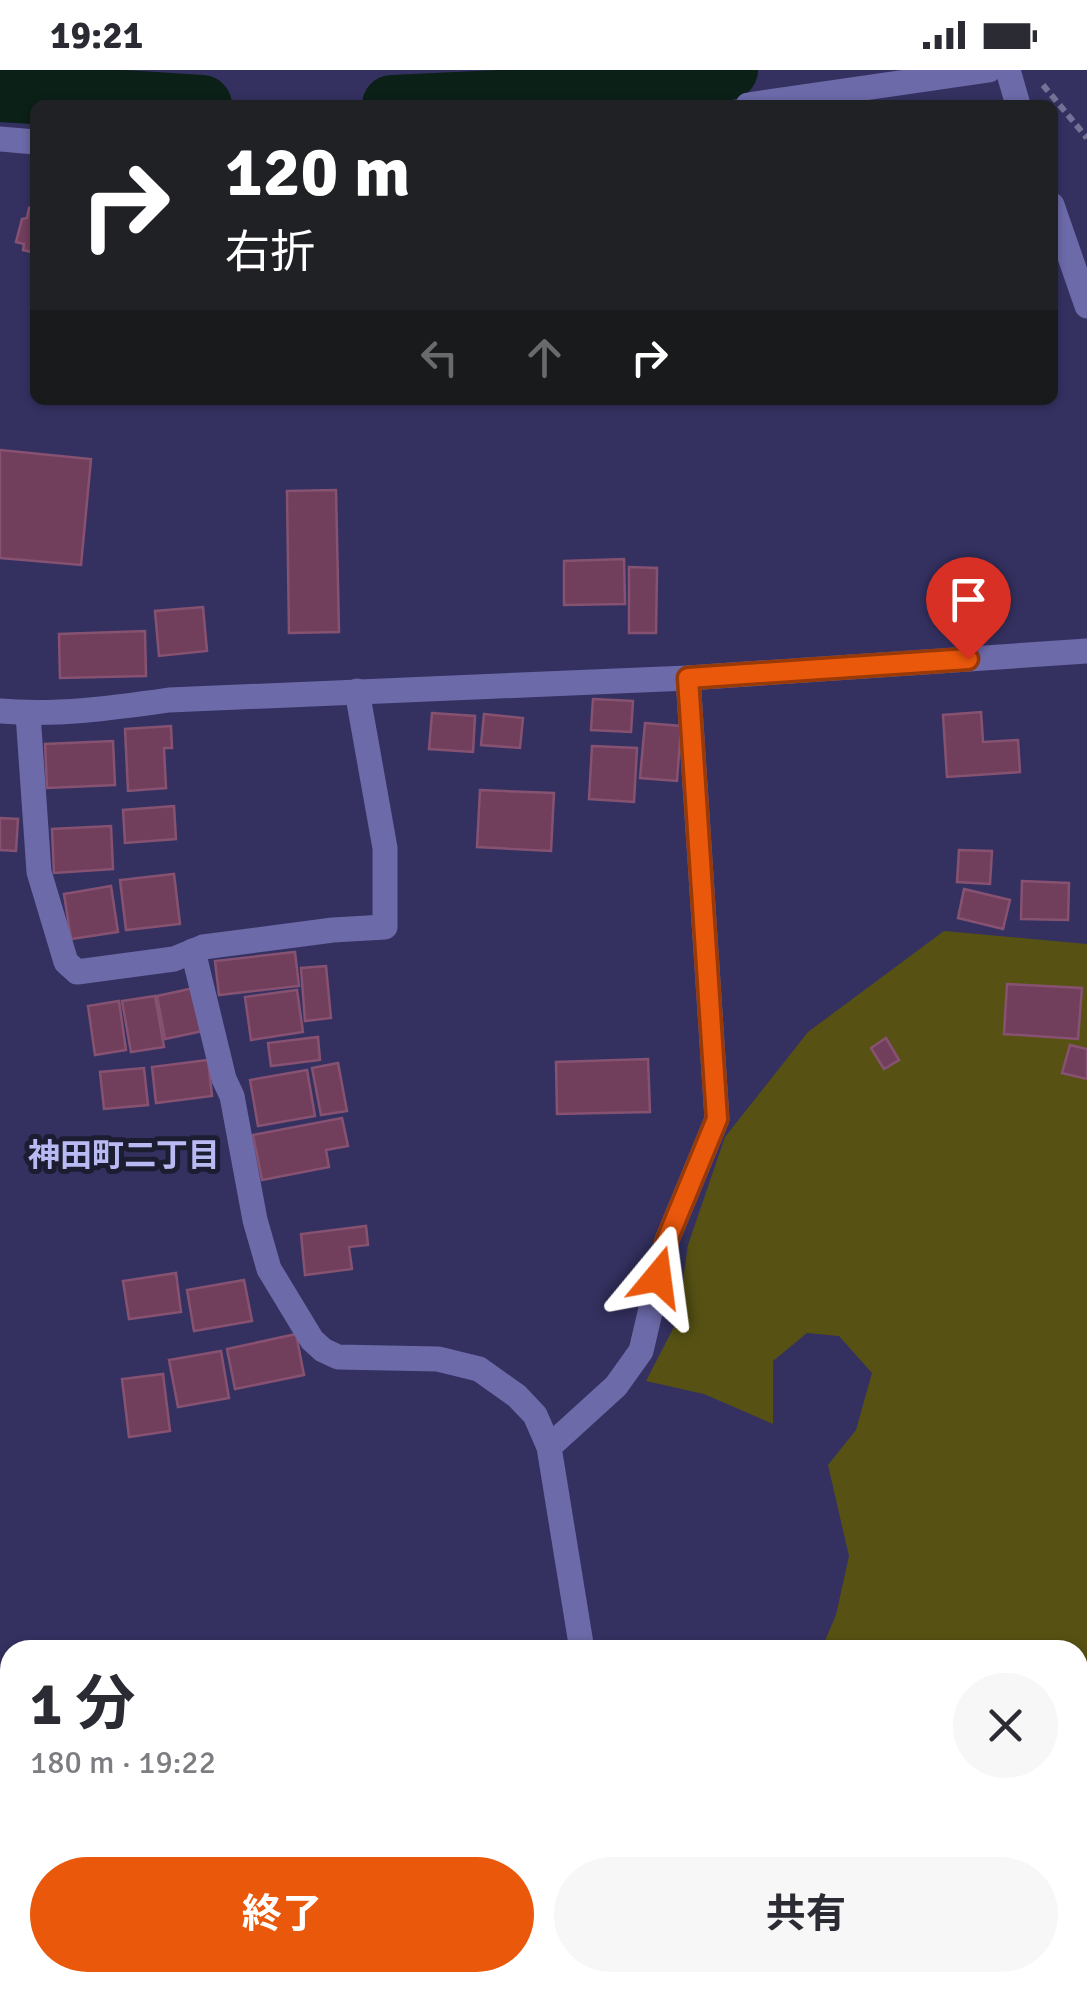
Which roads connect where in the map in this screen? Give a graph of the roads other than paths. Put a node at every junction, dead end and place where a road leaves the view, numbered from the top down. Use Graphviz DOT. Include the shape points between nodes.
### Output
graph roads {
  1 [pos="988,70"];
  2 [pos="1008,70"];
  3 [pos="782,100"];
  4 [pos="1017,100"];
  5 [pos="0,139"];
  6 [pos="30,142"];
  7 [pos="1058,221"];
  8 [pos="1087,306"];
  9 [pos="1087,651"];
  10 [pos="688,678"];
  11 [pos="357,692"];
  12 [pos="0,711"];
  13 [pos="28,714"];
  14 [pos="194,951"];
  15 [pos="549,1447"];
  16 [pos="580,1640"];
  1 -- 3 [label="street"];
  2 -- 4 [label="street"];
  5 -- 6 [label="street"];
  7 -- 8 [label="street"];
  9 -- 10 [label="street"];
  10 -- 11 [label="street"];
  10 -- 15 [label="street" via="717,1119 667,1240 640,1351 616,1386"];
  11 -- 13 [label="street"];
  11 -- 14 [label="street" via="385,848 385,926"];
  12 -- 13 [label="street"];
  13 -- 14 [label="street" via="39,872 66,962 77,972"];
  14 -- 15 [label="street" via="269,1269 312,1340 338,1357 438,1360 478,1369 517,1396"];
  15 -- 16 [label="street"];
}
